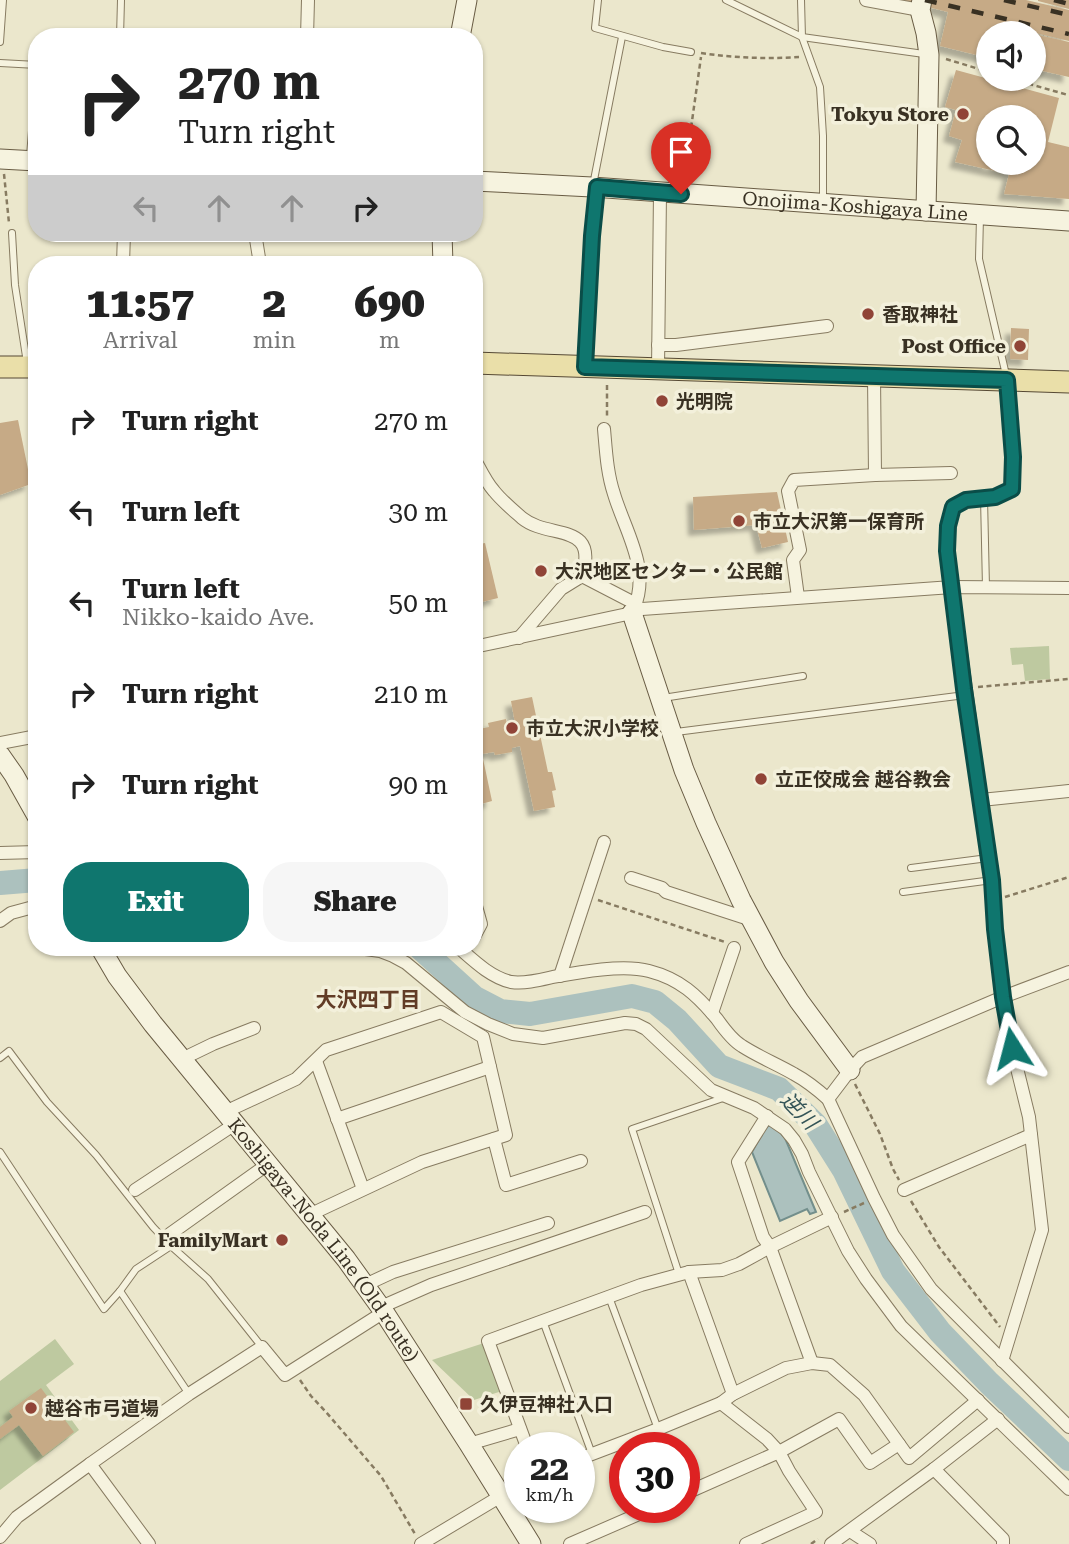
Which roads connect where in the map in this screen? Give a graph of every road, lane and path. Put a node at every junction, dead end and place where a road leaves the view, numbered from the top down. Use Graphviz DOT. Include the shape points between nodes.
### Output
graph roads {
  1 [pos="3,0"];
  2 [pos="121,0"];
  3 [pos="308,0"];
  4 [pos="467,0"];
  5 [pos="598,0"];
  6 [pos="726,0"];
  7 [pos="801,0"];
  8 [pos="866,0"];
  9 [pos="921,5"];
  10 [pos="120,28"];
  11 [pos="307,28"];
  12 [pos="462,28"];
  13 [pos="622,37"];
  14 [pos="802,37"];
  15 [pos="0,42"];
  16 [pos="691,52"];
  17 [pos="929,55"];
  18 [pos="810,57"];
  19 [pos="0,63"];
  20 [pos="28,65"];
  21 [pos="976,68"];
  22 [pos="1046,89"];
  23 [pos="1068,95"];
  24 [pos="1,159"];
  25 [pos="28,161"];
  26 [pos="483,181"];
  27 [pos="594,187"];
  28 [pos="660,193"];
  29 [pos="681,194"];
  30 [pos="822,204"];
  31 [pos="926,211"];
  32 [pos="980,215"];
  33 [pos="1069,221"];
  34 [pos="12,233"];
  35 [pos="827,326"];
  36 [pos="658,345"];
  37 [pos="28,348"];
  38 [pos="483,363"];
  39 [pos="0,367"];
  40 [pos="28,367"];
  41 [pos="585,367"];
  42 [pos="607,368"];
  43 [pos="658,369"];
  44 [pos="874,376"];
  45 [pos="1007,380"];
  46 [pos="1069,382"];
  47 [pos="604,429"];
  48 [pos="951,473"];
  49 [pos="483,474"];
  50 [pos="875,475"];
  51 [pos="984,498"];
  52 [pos="582,576"];
  53 [pos="952,587"];
  54 [pos="986,588"];
  55 [pos="1069,588"];
  56 [pos="798,597"];
  57 [pos="634,609"];
  58 [pos="519,638"];
  59 [pos="483,645"];
  60 [pos="803,676"];
  61 [pos="1069,679"];
  62 [pos="965,692"];
  63 [pos="661,698"];
  64 [pos="672,732"];
  65 [pos="28,738"];
  66 [pos="0,744"];
  67 [pos="0,755"];
  68 [pos="1069,791"];
  69 [pos="28,800"];
  70 [pos="981,800"];
  71 [pos="604,842"];
  72 [pos="28,852"];
  73 [pos="0,853"];
  74 [pos="988,858"];
  75 [pos="911,868"];
  76 [pos="1069,877"];
  77 [pos="631,878"];
  78 [pos="992,880"];
  79 [pos="903,892"];
  80 [pos="586,895"];
  81 [pos="994,901"];
  82 [pos="28,908"];
  83 [pos="752,920"];
  84 [pos="0,921"];
  85 [pos="733,946"];
  86 [pos="106,956"];
  87 [pos="393,956"];
  88 [pos="471,956"];
  89 [pos="1069,972"];
  90 [pos="560,976"];
  91 [pos="1003,997"];
  92 [pos="712,1013"];
  93 [pos="254,1028"];
  94 [pos="0,1058"];
  95 [pos="182,1059"];
  96 [pos="316,1061"];
  97 [pos="490,1067"];
  98 [pos="850,1070"];
  99 [pos="725,1097"];
  100 [pos="828,1100"];
  101 [pos="767,1116"];
  102 [pos="230,1118"];
  103 [pos="337,1119"];
  104 [pos="1031,1135"];
  105 [pos="494,1139"];
  106 [pos="0,1152"];
  107 [pos="581,1161"];
  108 [pos="268,1164"];
  109 [pos="363,1189"];
  110 [pos="135,1190"];
  111 [pos="904,1190"];
  112 [pos="863,1204"];
  113 [pos="645,1212"];
  114 [pos="309,1215"];
  115 [pos="836,1216"];
  116 [pos="548,1223"];
  117 [pos="171,1240"];
  118 [pos="770,1247"];
  119 [pos="684,1273"];
  120 [pos="365,1285"];
  121 [pos="120,1291"];
  122 [pos="609,1297"];
  123 [pos="382,1309"];
  124 [pos="543,1321"];
  125 [pos="1008,1338"];
  126 [pos="262,1346"];
  127 [pos="1002,1361"];
  128 [pos="812,1363"];
  129 [pos="293,1370"];
  130 [pos="189,1394"];
  131 [pos="733,1394"];
  132 [pos="978,1400"];
  133 [pos="721,1403"];
  134 [pos="998,1419"];
  135 [pos="1069,1427"];
  136 [pos="520,1429"];
  137 [pos="658,1429"];
  138 [pos="521,1432"];
  139 [pos="584,1432"];
  140 [pos="469,1444"];
  141 [pos="899,1444"];
  142 [pos="779,1452"];
  143 [pos="595,1453"];
  144 [pos="90,1464"];
  145 [pos="934,1469"];
  146 [pos="700,1487"];
  147 [pos="1069,1489"];
  148 [pos="501,1496"];
  149 [pos="618,1523"];
  150 [pos="850,1531"];
  151 [pos="0,1537"];
  152 [pos="419,1541"];
  153 [pos="525,1542"];
  154 [pos="149,1544"];
  155 [pos="570,1544"];
  156 [pos="746,1544"];
  157 [pos="831,1544"];
  158 [pos="870,1544"];
  159 [pos="1003,1544"];
  1 -- 15 [label="lane"];
  2 -- 10 [label="lane"];
  3 -- 11 [label="street"];
  4 -- 12 [label="street"];
  5 -- 13 [label="lane" via="595,28"];
  6 -- 14 [label="lane"];
  7 -- 14 [label="lane"];
  8 -- 9 [label="street"];
  9 -- 17 [label="street"];
  13 -- 16 [label="lane"];
  13 -- 27 [label="lane"];
  14 -- 17 [label="lane"];
  14 -- 18 [label="lane"];
  17 -- 21 [label="path"];
  17 -- 31 [label="street"];
  18 -- 29 [label="path" via="769,59 701,53"];
  18 -- 30 [label="lane" via="820,87"];
  19 -- 20 [label="lane"];
  22 -- 23 [label="path"];
  24 -- 25 [label="street"];
  24 -- 34 [label="path"];
  26 -- 27 [label="street, Onojima-Koshigaya Line"];
  27 -- 28 [label="street, Onojima-Koshigaya Line"];
  27 -- 41 [label="lane"];
  28 -- 29 [label="street, Onojima-Koshigaya Line"];
  28 -- 36 [label="street"];
  29 -- 30 [label="street, Onojima-Koshigaya Line"];
  30 -- 31 [label="street, Onojima-Koshigaya Line"];
  31 -- 32 [label="street, Onojima-Koshigaya Line"];
  32 -- 33 [label="street, Onojima-Koshigaya Line"];
  32 -- 45 [label="lane" via="979,259"];
  34 -- 37 [label="lane" via="15,285"];
  35 -- 36 [label="street"];
  36 -- 43 [label="street"];
  38 -- 41 [label="main road"];
  39 -- 40 [label="main road"];
  41 -- 42 [label="main road"];
  42 -- 43 [label="main road"];
  42 -- 47 [label="path"];
  43 -- 44 [label="main road"];
  44 -- 45 [label="main road"];
  44 -- 50 [label="street"];
  45 -- 46 [label="main road"];
  45 -- 51 [label="street" via="1012,489"];
  47 -- 57 [label="street" via="613,492 640,574"];
  48 -- 50 [label="street"];
  49 -- 52 [label="street" via="492,490 524,519 538,528 577,537 586,561"];
  50 -- 56 [label="street" via="794,480 788,491 800,550 793,560"];
  51 -- 53 [label="street" via="953,507 947,551"];
  51 -- 54 [label="lane"];
  52 -- 57 [label="street"];
  52 -- 58 [label="street" via="561,589"];
  53 -- 54 [label="street"];
  53 -- 56 [label="street"];
  53 -- 62 [label="street"];
  54 -- 55 [label="street"];
  56 -- 57 [label="street"];
  57 -- 58 [label="street"];
  57 -- 63 [label="street"];
  58 -- 59 [label="street"];
  60 -- 63 [label="lane"];
  61 -- 62 [label="path"];
  62 -- 64 [label="lane"];
  62 -- 70 [label="street"];
  63 -- 64 [label="street"];
  64 -- 83 [label="street" via="705,823"];
  65 -- 66 [label="street"];
  67 -- 69 [label="street"];
  68 -- 70 [label="street"];
  70 -- 74 [label="street"];
  71 -- 80 [label="street"];
  72 -- 73 [label="street"];
  74 -- 75 [label="lane"];
  74 -- 78 [label="street"];
  76 -- 81 [label="path"];
  77 -- 83 [label="street"];
  78 -- 79 [label="lane"];
  78 -- 81 [label="street"];
  80 -- 85 [label="path"];
  80 -- 90 [label="street"];
  81 -- 91 [label="street"];
  82 -- 84 [label="street"];
  83 -- 98 [label="street" via="793,992"];
  85 -- 92 [label="street"];
  86 -- 95 [label="street, Koshigaya-Noda Line (Old route)" via="127,991"];
  87 -- 99 [label="street" via="466,1012 513,1034 543,1038 636,1024"];
  88 -- 90 [label="street" via="510,982"];
  89 -- 91 [label="street"];
  90 -- 92 [label="street" via="623,968 651,971 683,985"];
  91 -- 98 [label="street" via="862,1057"];
  91 -- 104 [label="street"];
  92 -- 100 [label="street" via="742,1046 796,1075"];
  93 -- 95 [label="street"];
  94 -- 117 [label="lane" via="9,1051 153,1227"];
  95 -- 102 [label="street, Koshigaya-Noda Line (Old route)"];
  96 -- 97 [label="street" via="327,1050 441,1012 483,1037"];
  96 -- 102 [label="street" via="296,1079"];
  96 -- 103 [label="street"];
  97 -- 103 [label="street"];
  97 -- 105 [label="street" via="506,1135"];
  98 -- 100 [label="street"];
  98 -- 111 [label="path"];
  99 -- 101 [label="street"];
  99 -- 119 [label="lane" via="632,1129"];
  100 -- 127 [label="street" via="893,1235 930,1289"];
  101 -- 115 [label="street" via="794,1140"];
  101 -- 118 [label="street" via="738,1162"];
  102 -- 108 [label="street, Koshigaya-Noda Line (Old route)"];
  102 -- 110 [label="street"];
  103 -- 109 [label="street"];
  104 -- 111 [label="street"];
  104 -- 125 [label="street" via="1042,1230"];
  105 -- 107 [label="street" via="506,1185"];
  105 -- 109 [label="street" via="422,1162"];
  106 -- 121 [label="lane" via="104,1309"];
  108 -- 114 [label="street, Koshigaya-Noda Line (Old route)"];
  108 -- 117 [label="street"];
  109 -- 114 [label="street"];
  111 -- 125 [label="path" via="939,1247"];
  112 -- 115 [label="path"];
  113 -- 123 [label="street" via="430,1285"];
  114 -- 120 [label="street, Koshigaya-Noda Line (Old route)"];
  115 -- 118 [label="street"];
  115 -- 132 [label="street" via="848,1251 901,1325"];
  116 -- 120 [label="street"];
  117 -- 121 [label="lane" via="136,1269"];
  117 -- 126 [label="lane"];
  118 -- 119 [label="street" via="722,1270"];
  118 -- 128 [label="street"];
  119 -- 122 [label="street"];
  119 -- 131 [label="street"];
  120 -- 123 [label="street, Koshigaya-Noda Line (Old route)"];
  121 -- 130 [label="lane"];
  122 -- 124 [label="street"];
  122 -- 137 [label="lane"];
  123 -- 129 [label="street"];
  123 -- 140 [label="street, Koshigaya-Noda Line (Old route)"];
  124 -- 136 [label="street" via="488,1341"];
  124 -- 139 [label="lane"];
  125 -- 127 [label="street"];
  126 -- 129 [label="street" via="285,1375"];
  126 -- 130 [label="street"];
  127 -- 135 [label="street"];
  128 -- 131 [label="street" via="786,1368"];
  128 -- 141 [label="street" via="830,1365 864,1395"];
  129 -- 152 [label="path" via="380,1476"];
  130 -- 144 [label="street"];
  131 -- 133 [label="street"];
  132 -- 134 [label="street"];
  132 -- 141 [label="street" via="909,1458"];
  133 -- 137 [label="street"];
  133 -- 142 [label="street"];
  134 -- 145 [label="street"];
  134 -- 147 [label="street"];
  136 -- 138 [label="street"];
  136 -- 140 [label="street"];
  137 -- 143 [label="street"];
  140 -- 148 [label="street, Koshigaya-Noda Line (Old route)"];
  141 -- 142 [label="street" via="870,1462 839,1419"];
  142 -- 146 [label="street"];
  142 -- 156 [label="street" via="816,1512"];
  144 -- 151 [label="street" via="17,1517"];
  144 -- 154 [label="street"];
  145 -- 150 [label="street"];
  145 -- 159 [label="street"];
  148 -- 152 [label="street"];
  148 -- 153 [label="street, Koshigaya-Noda Line (Old route)"];
  149 -- 155 [label="street"];
  150 -- 157 [label="street"];
  150 -- 158 [label="street"];
}
